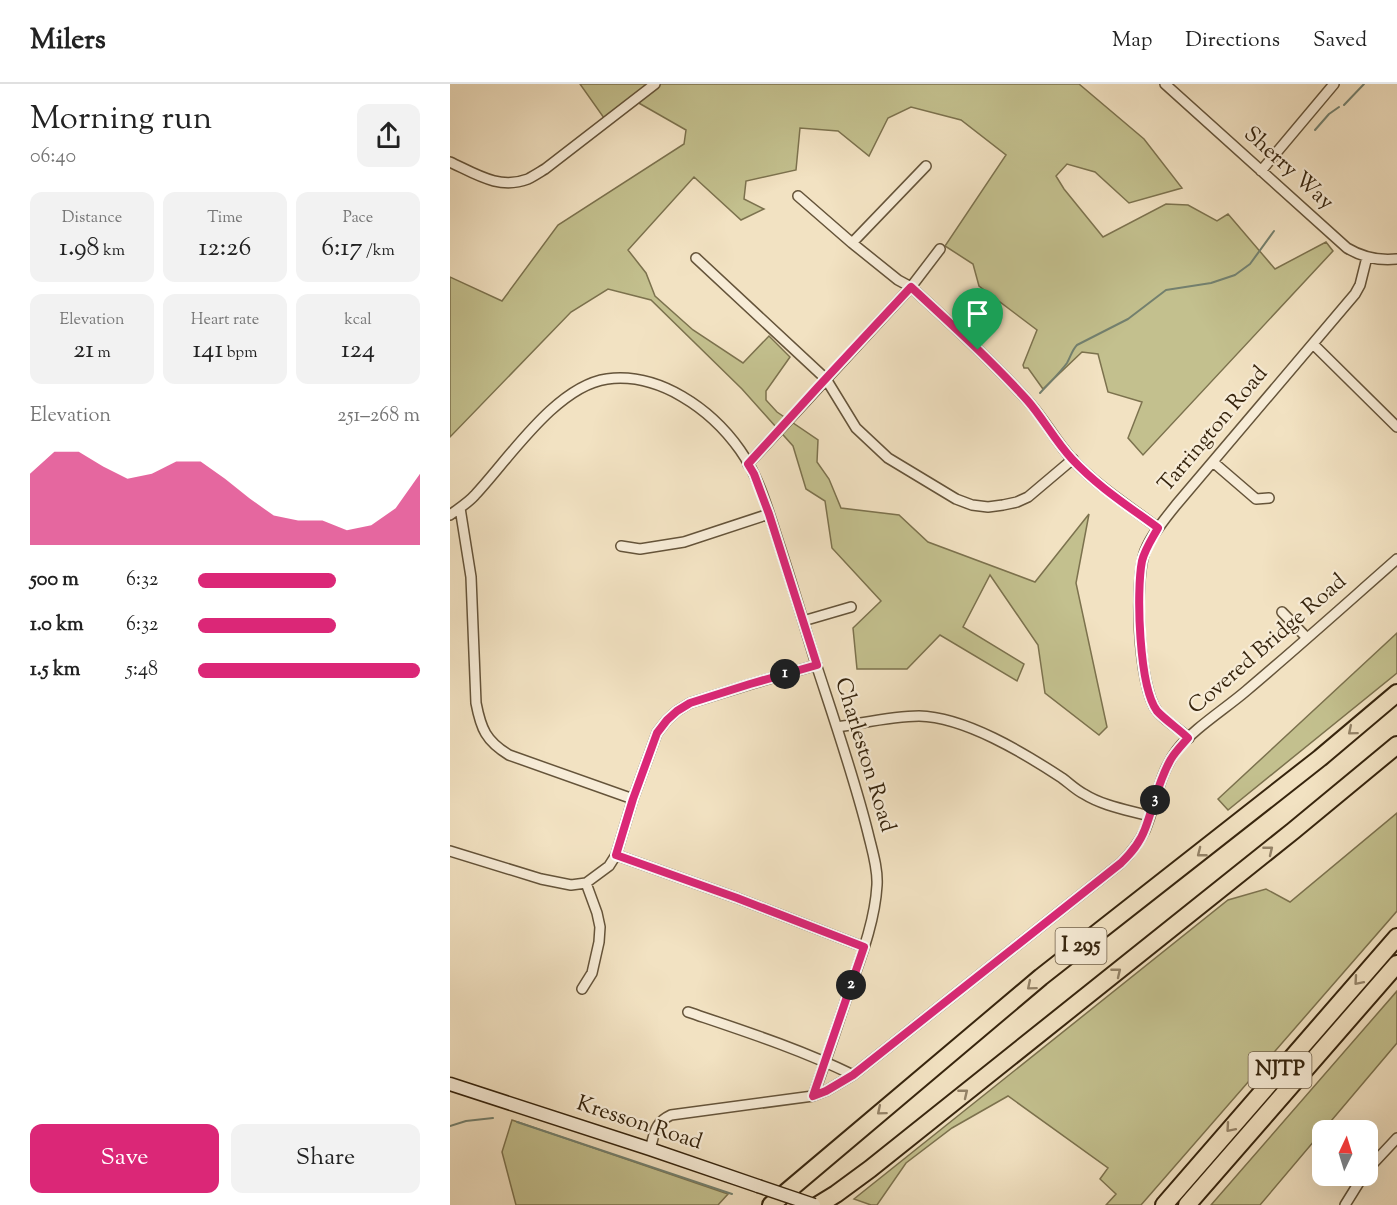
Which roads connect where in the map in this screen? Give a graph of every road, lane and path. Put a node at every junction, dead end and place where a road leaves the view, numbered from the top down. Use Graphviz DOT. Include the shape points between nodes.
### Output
graph roads {
  1 [pos="656,84"];
  2 [pos="1165,84"];
  3 [pos="1334,84"];
  4 [pos="450,162"];
  5 [pos="926,165"];
  6 [pos="1261,171"];
  7 [pos="798,196"];
  8 [pos="852,243"];
  9 [pos="940,249"];
  10 [pos="1367,257"];
  11 [pos="696,258"];
  12 [pos="1397,259"];
  13 [pos="911,287"];
  14 [pos="1313,344"];
  15 [pos="826,379"];
  16 [pos="1397,427"];
  17 [pos="1073,459"];
  18 [pos="1213,462"];
  19 [pos="748,464"];
  20 [pos="1269,498"];
  21 [pos="460,508"];
  22 [pos="769,514"];
  23 [pos="450,515"];
  24 [pos="1158,528"];
  25 [pos="621,546"];
  26 [pos="1397,559"];
  27 [pos="851,607"];
  28 [pos="1282,612"];
  29 [pos="803,621"];
  30 [pos="1307,638"];
  31 [pos="817,665"];
  32 [pos="1397,693"];
  33 [pos="837,727"];
  34 [pos="1188,738"];
  35 [pos="1397,745"];
  36 [pos="633,799"];
  37 [pos="1149,816"];
  38 [pos="450,851"];
  39 [pos="616,855"];
  40 [pos="586,883"];
  41 [pos="1397,937"];
  42 [pos="864,947"];
  43 [pos="1397,964"];
  44 [pos="582,989"];
  45 [pos="688,1012"];
  46 [pos="825,1062"];
  47 [pos="853,1075"];
  48 [pos="450,1084"];
  49 [pos="813,1096"];
  50 [pos="1397,1138"];
  51 [pos="650,1149"];
  52 [pos="1378,1158"];
  53 [pos="1357,1186"];
  54 [pos="771,1205"];
  55 [pos="816,1205"];
  56 [pos="1164,1205"];
  57 [pos="1187,1205"];
  58 [pos="1346,1205"];
  1 -- 4 [label="street" via="529,178 512,183 491,182"];
  2 -- 6 [label="street, Sherry Way"];
  3 -- 6 [label="street"];
  5 -- 8 [label="street"];
  6 -- 10 [label="street, Sherry Way" via="1347,248"];
  7 -- 8 [label="street"];
  8 -- 13 [label="street"];
  9 -- 13 [label="street"];
  10 -- 12 [label="street, Sherry Way"];
  10 -- 14 [label="street, Tarrington Road" via="1355,294"];
  11 -- 15 [label="street"];
  13 -- 15 [label="street"];
  13 -- 17 [label="street" via="1029,401"];
  14 -- 16 [label="street"];
  14 -- 18 [label="street, Tarrington Road"];
  15 -- 17 [label="street" via="856,428 888,458 972,505 1003,505 1028,497"];
  15 -- 19 [label="street"];
  17 -- 24 [label="street" via="1099,484"];
  18 -- 20 [label="street" via="1256,499"];
  18 -- 24 [label="street, Tarrington Road"];
  19 -- 21 [label="street, Charleston Road" via="723,429 680,396 630,379 606,379 584,386 560,402"];
  19 -- 22 [label="street, Charleston Road"];
  21 -- 23 [label="street, Charleston Road"];
  21 -- 36 [label="street" via="471,577 476,703 488,738 509,755"];
  22 -- 25 [label="street" via="684,542 640,549"];
  22 -- 29 [label="street, Charleston Road"];
  24 -- 34 [label="street, Tarrington Road" via="1146,549 1140,576 1141,654 1148,692 1157,711"];
  26 -- 30 [label="street, Covered Bridge Road"];
  27 -- 29 [label="street"];
  28 -- 30 [label="street"];
  29 -- 31 [label="street, Charleston Road"];
  30 -- 34 [label="street, Covered Bridge Road"];
  31 -- 33 [label="street, Charleston Road"];
  31 -- 36 [label="street" via="690,703 677,711 657,733"];
  32 -- 54 [label="highway, I 295, one-way" via="1041,977"];
  33 -- 37 [label="street" via="900,717 942,719 1010,745 1095,800"];
  33 -- 42 [label="street, Charleston Road" via="861,806 878,883"];
  34 -- 37 [label="street, Covered Bridge Road" via="1170,761"];
  55 -- 35 [label="highway, I 295, one-way" via="870,1169"];
  36 -- 39 [label="street"];
  37 -- 47 [label="street, Covered Bridge Road" via="1137,844 1121,863"];
  38 -- 40 [label="street" via="541,879 571,885"];
  39 -- 40 [label="street" via="609,866"];
  39 -- 42 [label="street"];
  40 -- 44 [label="street" via="600,927 592,973"];
  41 -- 56 [label="highway, NJTP, one-way"];
  42 -- 46 [label="street, Charleston Road"];
  43 -- 57 [label="highway, NJTP"];
  45 -- 46 [label="street"];
  46 -- 47 [label="street"];
  46 -- 49 [label="street, Charleston Road"];
  47 -- 49 [label="street, Covered Bridge Road"];
  48 -- 51 [label="street, Kresson Road"];
  49 -- 51 [label="street, Covered Bridge Road" via="671,1115 658,1123"];
  50 -- 52 [label="street"];
  51 -- 55 [label="street, Kresson Road, bridge"];
  53 -- 58 [label="street"];
}
